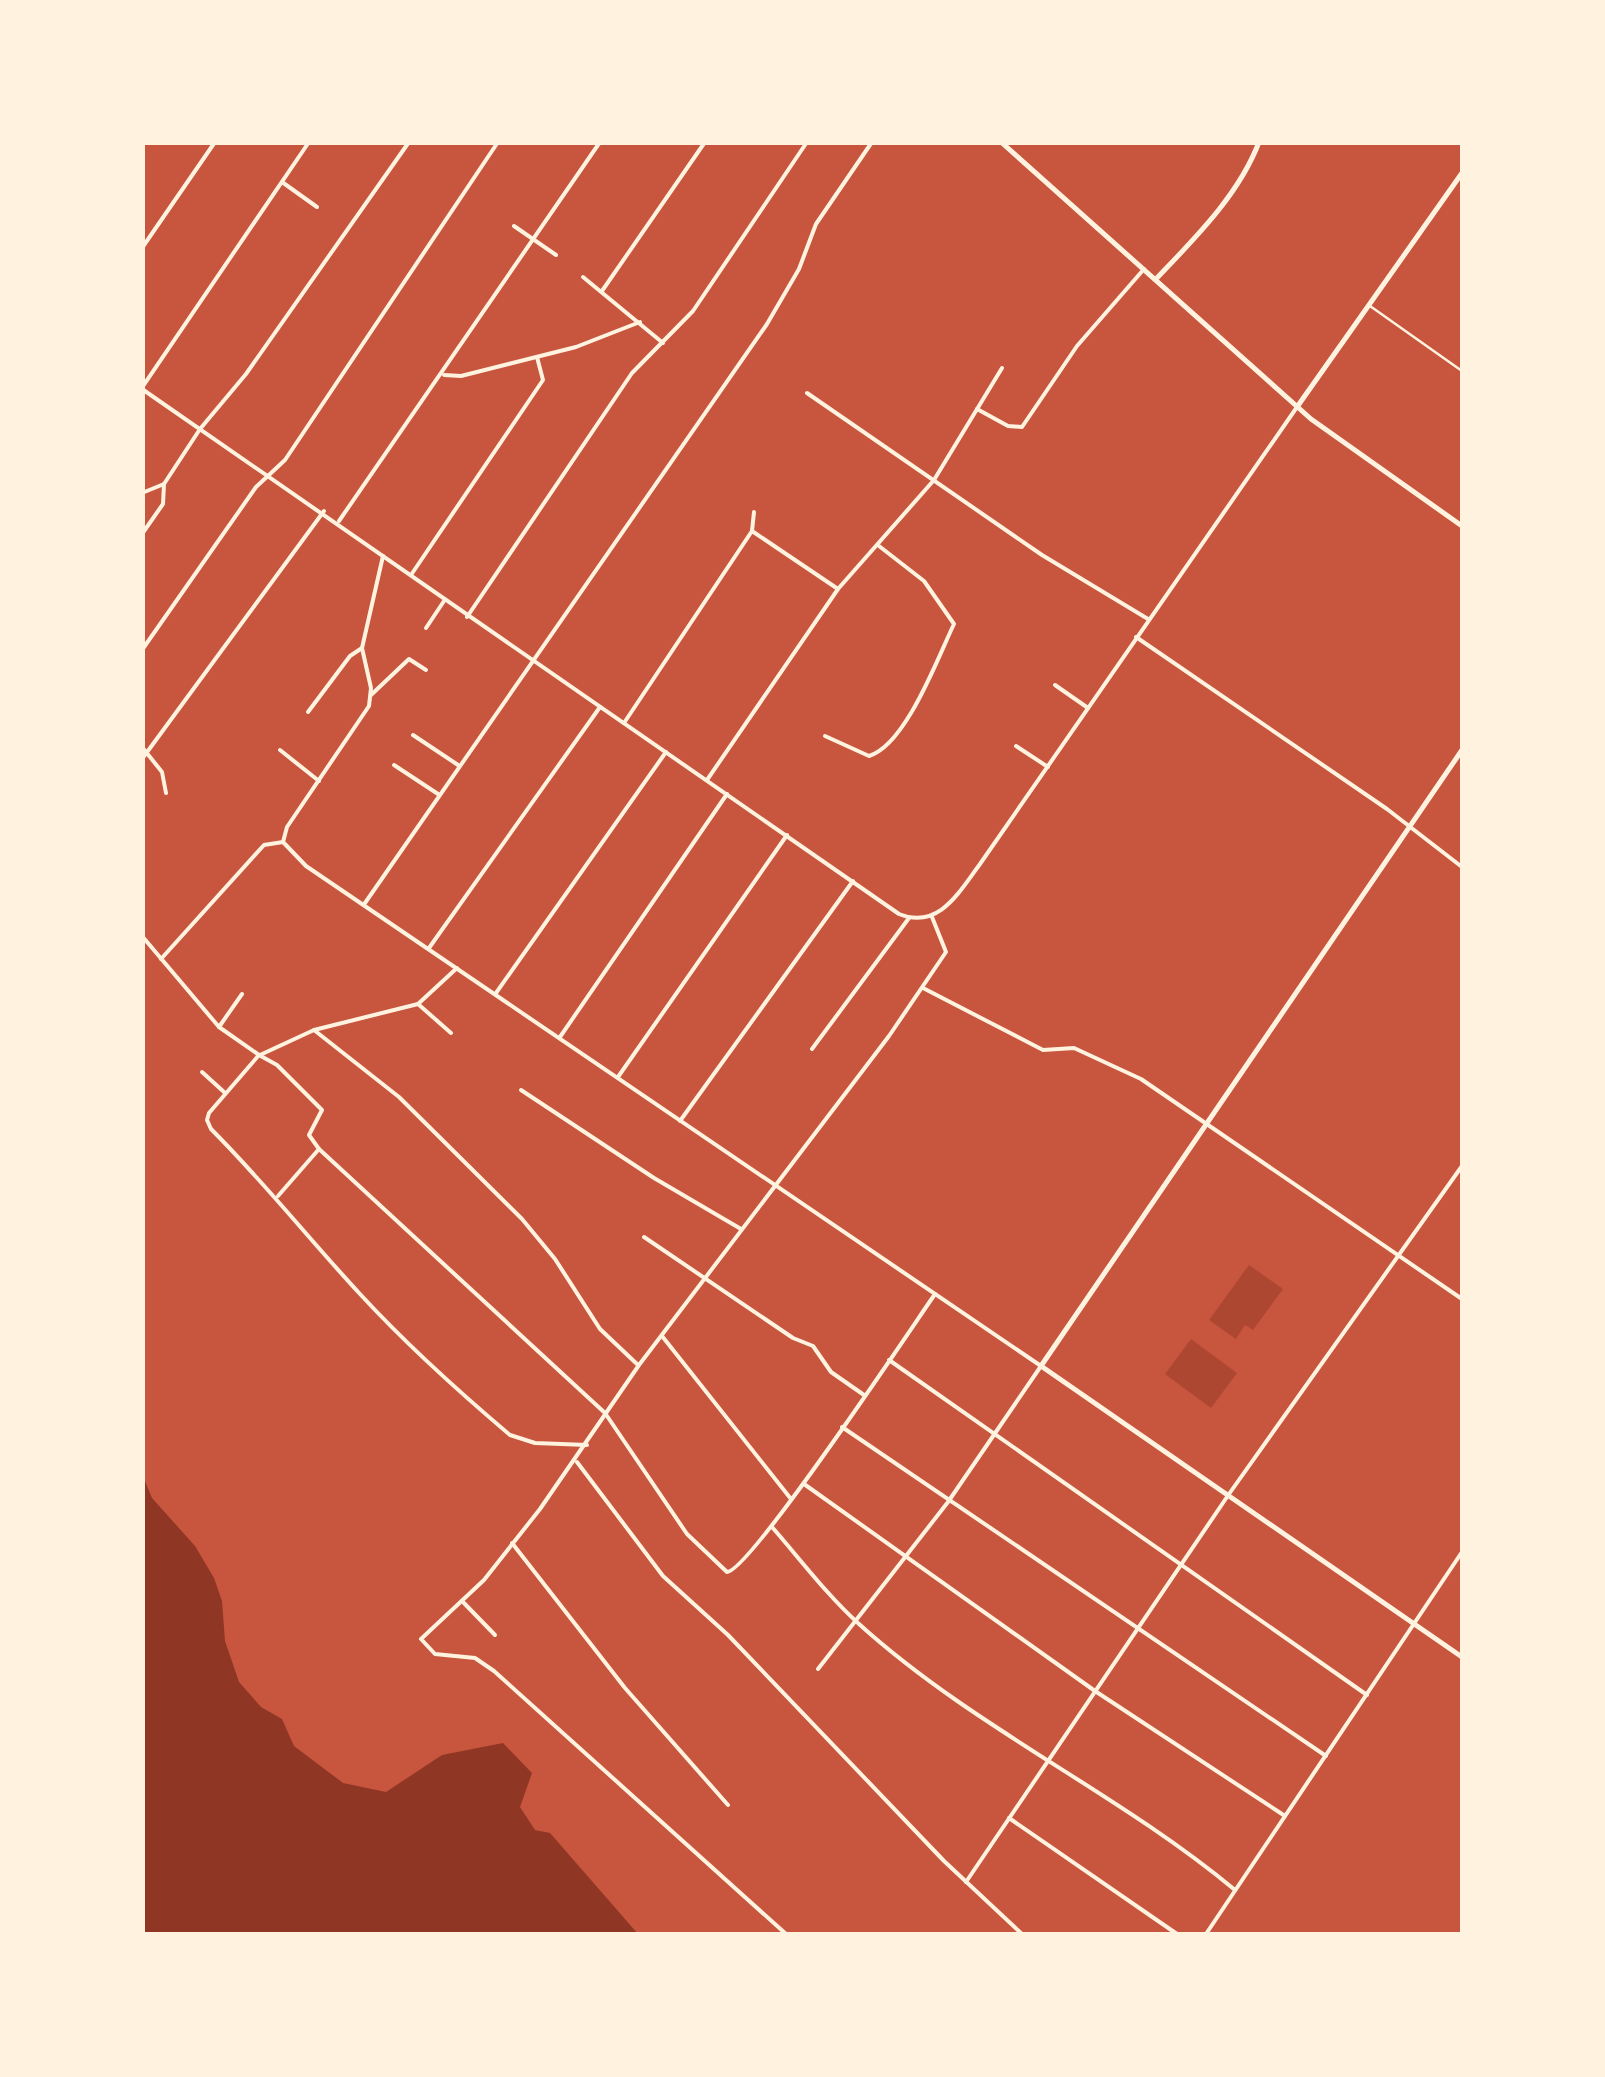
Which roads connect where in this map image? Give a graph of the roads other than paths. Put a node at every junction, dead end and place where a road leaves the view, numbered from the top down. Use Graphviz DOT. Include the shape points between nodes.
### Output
graph roads {
  1 [pos="215,142"];
  2 [pos="310,142"];
  3 [pos="409,142"];
  4 [pos="498,142"];
  5 [pos="600,142"];
  6 [pos="706,142"];
  7 [pos="807,142"];
  8 [pos="872,142"];
  9 [pos="1001,142"];
  10 [pos="1259,142"];
  11 [pos="1462,173"];
  12 [pos="282,182"];
  13 [pos="317,206"];
  14 [pos="514,226"];
  15 [pos="534,241"];
  16 [pos="142,248"];
  17 [pos="556,255"];
  18 [pos="1144,269"];
  19 [pos="583,277"];
  20 [pos="1156,279"];
  21 [pos="602,292"];
  22 [pos="1369,306"];
  23 [pos="640,322"];
  24 [pos="664,342"];
  25 [pos="538,357"];
  26 [pos="1002,368"];
  27 [pos="1462,371"];
  28 [pos="442,375"];
  29 [pos="142,388"];
  30 [pos="807,392"];
  31 [pos="1297,407"];
  32 [pos="977,408"];
  33 [pos="200,429"];
  34 [pos="270,475"];
  35 [pos="934,480"];
  36 [pos="164,484"];
  37 [pos="142,493"];
  38 [pos="324,511"];
  39 [pos="754,512"];
  40 [pos="338,522"];
  41 [pos="1462,526"];
  42 [pos="752,531"];
  43 [pos="142,534"];
  44 [pos="879,546"];
  45 [pos="383,556"];
  46 [pos="410,576"];
  47 [pos="838,589"];
  48 [pos="444,601"];
  49 [pos="467,617"];
  50 [pos="1148,619"];
  51 [pos="426,628"];
  52 [pos="1136,637"];
  53 [pos="362,648"];
  54 [pos="142,650"];
  55 [pos="532,660"];
  56 [pos="426,670"];
  57 [pos="1055,685"];
  58 [pos="371,695"];
  59 [pos="600,707"];
  60 [pos="1088,708"];
  61 [pos="308,712"];
  62 [pos="624,723"];
  63 [pos="413,735"];
  64 [pos="825,736"];
  65 [pos="1016,746"];
  66 [pos="145,749"];
  67 [pos="280,750"];
  68 [pos="1462,750"];
  69 [pos="666,752"];
  70 [pos="142,759"];
  71 [pos="458,765"];
  72 [pos="394,766"];
  73 [pos="1048,767"];
  74 [pos="707,780"];
  75 [pos="318,781"];
  76 [pos="166,793"];
  77 [pos="438,794"];
  78 [pos="727,794"];
  79 [pos="1410,827"];
  80 [pos="787,835"];
  81 [pos="283,842"];
  82 [pos="1462,867"];
  83 [pos="853,881"];
  84 [pos="364,904"];
  85 [pos="932,917"];
  86 [pos="909,918"];
  87 [pos="142,936"];
  88 [pos="428,949"];
  89 [pos="160,959"];
  90 [pos="457,968"];
  91 [pos="923,988"];
  92 [pos="242,994"];
  93 [pos="496,994"];
  94 [pos="418,1004"];
  95 [pos="219,1027"];
  96 [pos="314,1030"];
  97 [pos="451,1033"];
  98 [pos="560,1038"];
  99 [pos="812,1049"];
  100 [pos="259,1055"];
  101 [pos="202,1072"];
  102 [pos="617,1078"];
  103 [pos="521,1090"];
  104 [pos="224,1092"];
  105 [pos="680,1121"];
  106 [pos="1206,1123"];
  107 [pos="320,1148"];
  108 [pos="1462,1166"];
  109 [pos="774,1188"];
  110 [pos="278,1196"];
  111 [pos="741,1229"];
  112 [pos="644,1237"];
  113 [pos="1400,1256"];
  114 [pos="707,1278"];
  115 [pos="934,1294"];
  116 [pos="1462,1298"];
  117 [pos="662,1336"];
  118 [pos="889,1360"];
  119 [pos="639,1365"];
  120 [pos="1040,1366"];
  121 [pos="864,1396"];
  122 [pos="604,1413"];
  123 [pos="842,1427"];
  124 [pos="995,1438"];
  125 [pos="587,1445"];
  126 [pos="576,1461"];
  127 [pos="803,1484"];
  128 [pos="1230,1494"];
  129 [pos="791,1499"];
  130 [pos="948,1502"];
  131 [pos="772,1527"];
  132 [pos="512,1544"];
  133 [pos="1462,1552"];
  134 [pos="906,1558"];
  135 [pos="1180,1568"];
  136 [pos="463,1602"];
  137 [pos="858,1623"];
  138 [pos="1415,1625"];
  139 [pos="1138,1631"];
  140 [pos="495,1635"];
  141 [pos="1462,1657"];
  142 [pos="818,1669"];
  143 [pos="1095,1691"];
  144 [pos="1367,1695"];
  145 [pos="1326,1756"];
  146 [pos="1045,1762"];
  147 [pos="728,1805"];
  148 [pos="1285,1816"];
  149 [pos="1009,1818"];
  150 [pos="966,1882"];
  151 [pos="1235,1890"];
  152 [pos="786,1934"];
  153 [pos="1022,1934"];
  154 [pos="1178,1934"];
  155 [pos="1206,1934"];
  1 -- 16 [label="street"];
  2 -- 12 [label="street"];
  3 -- 33 [label="street" via="258,358"];
  4 -- 34 [label="street"];
  5 -- 15 [label="street"];
  6 -- 21 [label="street"];
  7 -- 24 [label="street" via="693,311"];
  8 -- 55 [label="street" via="816,224 767,324"];
  9 -- 18 [label="street"];
  10 -- 20 [label="street" via="1206,224"];
  11 -- 22 [label="street"];
  12 -- 13 [label="street"];
  12 -- 29 [label="street"];
  14 -- 15 [label="street"];
  15 -- 17 [label="street"];
  15 -- 28 [label="street"];
  18 -- 20 [label="street"];
  18 -- 32 [label="street" via="1077,346 1022,426 1008,426"];
  19 -- 21 [label="street"];
  20 -- 31 [label="street"];
  21 -- 23 [label="street"];
  22 -- 27 [label="lane"];
  22 -- 31 [label="street"];
  23 -- 24 [label="street"];
  23 -- 25 [label="street"];
  24 -- 49 [label="street" via="632,373"];
  25 -- 28 [label="street"];
  25 -- 46 [label="street" via="543,380"];
  26 -- 32 [label="street"];
  28 -- 40 [label="street"];
  29 -- 33 [label="street"];
  30 -- 35 [label="street"];
  31 -- 41 [label="street"];
  31 -- 50 [label="street"];
  32 -- 35 [label="street"];
  33 -- 34 [label="street"];
  33 -- 36 [label="street"];
  34 -- 38 [label="street"];
  34 -- 54 [label="street"];
  35 -- 44 [label="street"];
  35 -- 50 [label="street"];
  36 -- 37 [label="street"];
  36 -- 43 [label="street" via="163,504"];
  38 -- 40 [label="street"];
  38 -- 66 [label="street"];
  39 -- 42 [label="street"];
  40 -- 45 [label="street"];
  42 -- 47 [label="street"];
  42 -- 62 [label="street"];
  44 -- 47 [label="street"];
  44 -- 64 [label="street" via="924,581 954,624 913,708 879,753 858,753"];
  45 -- 46 [label="street"];
  45 -- 53 [label="street"];
  46 -- 48 [label="street"];
  47 -- 74 [label="street"];
  48 -- 49 [label="street"];
  48 -- 51 [label="street"];
  49 -- 55 [label="street"];
  50 -- 52 [label="street"];
  52 -- 60 [label="street"];
  52 -- 79 [label="street"];
  53 -- 58 [label="street"];
  53 -- 61 [label="street"];
  55 -- 59 [label="street"];
  55 -- 71 [label="street"];
  56 -- 58 [label="street" via="409,658"];
  57 -- 60 [label="street"];
  58 -- 75 [label="street"];
  59 -- 62 [label="street"];
  59 -- 88 [label="street"];
  60 -- 73 [label="street"];
  62 -- 69 [label="street"];
  63 -- 71 [label="street"];
  65 -- 73 [label="street"];
  66 -- 70 [label="street"];
  66 -- 76 [label="street" via="162,772"];
  67 -- 75 [label="street"];
  68 -- 79 [label="street"];
  69 -- 74 [label="street"];
  69 -- 93 [label="street"];
  71 -- 77 [label="street"];
  72 -- 77 [label="street"];
  73 -- 85 [label="street" via="980,864"];
  74 -- 78 [label="street"];
  75 -- 81 [label="street"];
  77 -- 84 [label="street"];
  78 -- 80 [label="street"];
  78 -- 98 [label="street"];
  79 -- 82 [label="street"];
  79 -- 106 [label="street"];
  80 -- 83 [label="street"];
  80 -- 102 [label="street"];
  81 -- 84 [label="street" via="306,866"];
  81 -- 89 [label="street" via="264,846"];
  83 -- 86 [label="street"];
  83 -- 105 [label="street"];
  84 -- 88 [label="street"];
  85 -- 86 [label="street"];
  85 -- 91 [label="street" via="946,952"];
  86 -- 99 [label="street"];
  87 -- 89 [label="street"];
  88 -- 90 [label="street"];
  89 -- 95 [label="street"];
  90 -- 93 [label="street"];
  90 -- 94 [label="street"];
  91 -- 106 [label="street" via="1043,1050 1074,1048 1142,1079"];
  91 -- 109 [label="street"];
  92 -- 95 [label="street"];
  93 -- 98 [label="street"];
  94 -- 96 [label="street"];
  94 -- 97 [label="street"];
  95 -- 100 [label="street"];
  96 -- 100 [label="street"];
  96 -- 119 [label="street" via="399,1098 522,1219 600,1330"];
  98 -- 102 [label="street"];
  100 -- 104 [label="street"];
  100 -- 107 [label="street" via="322,1110 309,1135"];
  101 -- 104 [label="street"];
  102 -- 105 [label="street"];
  103 -- 111 [label="street"];
  104 -- 110 [label="street" via="208,1124"];
  105 -- 109 [label="street"];
  106 -- 113 [label="street"];
  106 -- 120 [label="street"];
  107 -- 110 [label="street"];
  107 -- 122 [label="street"];
  108 -- 113 [label="street"];
  109 -- 111 [label="street"];
  109 -- 115 [label="street"];
  110 -- 125 [label="street" via="364,1298 510,1435"];
  111 -- 114 [label="street"];
  112 -- 114 [label="street"];
  113 -- 116 [label="street"];
  113 -- 128 [label="street"];
  114 -- 117 [label="street"];
  114 -- 121 [label="street" via="812,1346 831,1372"];
  115 -- 118 [label="street"];
  115 -- 120 [label="street"];
  117 -- 119 [label="street"];
  117 -- 129 [label="street"];
  118 -- 121 [label="street"];
  118 -- 124 [label="street"];
  119 -- 122 [label="street"];
  120 -- 124 [label="street"];
  120 -- 128 [label="street"];
  121 -- 123 [label="street"];
  122 -- 125 [label="street"];
  122 -- 131 [label="street" via="687,1534 731,1573"];
  123 -- 127 [label="street"];
  123 -- 130 [label="street"];
  124 -- 130 [label="street"];
  124 -- 135 [label="street"];
  125 -- 126 [label="street"];
  126 -- 132 [label="street"];
  126 -- 150 [label="street" via="663,1576"];
  127 -- 129 [label="street"];
  127 -- 134 [label="street"];
  128 -- 135 [label="street"];
  128 -- 138 [label="street"];
  129 -- 131 [label="street"];
  130 -- 134 [label="street"];
  130 -- 139 [label="street"];
  131 -- 137 [label="street"];
  132 -- 136 [label="street"];
  132 -- 147 [label="street"];
  133 -- 138 [label="street"];
  134 -- 137 [label="street"];
  134 -- 143 [label="street"];
  135 -- 139 [label="street"];
  135 -- 144 [label="street"];
  136 -- 140 [label="street"];
  136 -- 152 [label="street" via="420,1639 435,1654 474,1658 494,1671"];
  137 -- 142 [label="street"];
  137 -- 146 [label="street"];
  138 -- 141 [label="street"];
  138 -- 144 [label="street"];
  139 -- 143 [label="street"];
  139 -- 145 [label="street"];
  143 -- 146 [label="street"];
  143 -- 148 [label="street"];
  144 -- 145 [label="street"];
  145 -- 148 [label="street"];
  146 -- 149 [label="street"];
  146 -- 151 [label="street" via="1174,1839"];
  148 -- 151 [label="street"];
  149 -- 150 [label="street"];
  149 -- 154 [label="street"];
  150 -- 153 [label="street"];
  151 -- 155 [label="street"];
}
